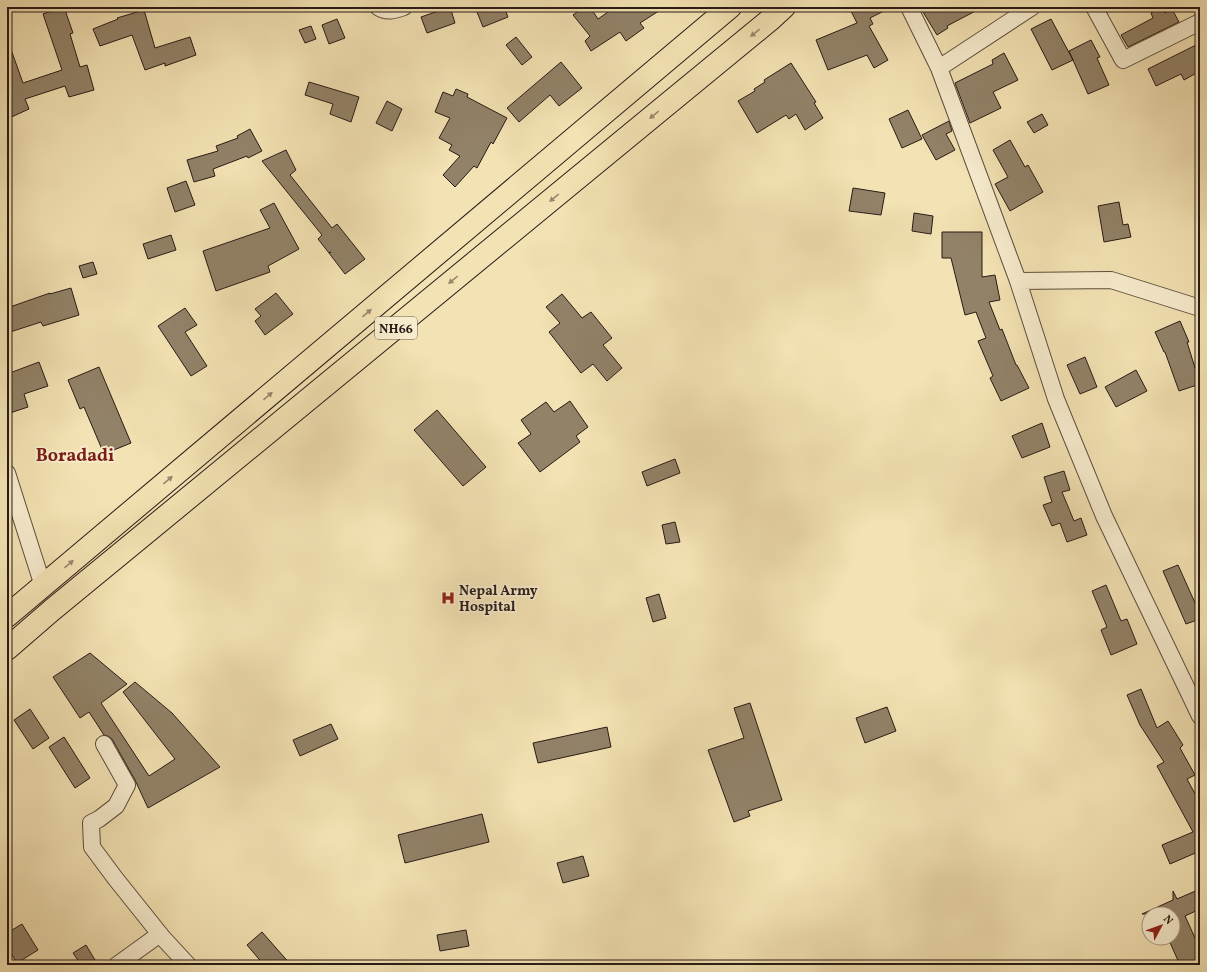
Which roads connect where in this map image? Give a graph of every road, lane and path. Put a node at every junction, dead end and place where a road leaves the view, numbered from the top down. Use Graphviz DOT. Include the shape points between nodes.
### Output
graph roads {
  1 [pos="378,7"];
  2 [pos="404,7"];
  3 [pos="730,7"];
  4 [pos="784,7"];
  5 [pos="908,7"];
  6 [pos="1032,7"];
  7 [pos="1094,7"];
  8 [pos="1200,22"];
  9 [pos="939,68"];
  10 [pos="1018,281"];
  11 [pos="1200,308"];
  12 [pos="7,473"];
  13 [pos="43,586"];
  14 [pos="7,616"];
  15 [pos="7,649"];
  16 [pos="1200,716"];
  17 [pos="104,744"];
  18 [pos="160,934"];
  19 [pos="117,965"];
  20 [pos="188,965"];
  1 -- 2 [label="street" via="386,11"];
  13 -- 3 [label="highway, NH66, one-way"];
  4 -- 15 [label="highway, NH66, one-way"];
  5 -- 9 [label="street"];
  6 -- 9 [label="street"];
  7 -- 8 [label="street" via="1123,60"];
  9 -- 10 [label="street"];
  10 -- 11 [label="street" via="1110,280"];
  10 -- 16 [label="street" via="1056,399 1104,516"];
  12 -- 13 [label="street"];
  13 -- 14 [label="highway, NH66"];
  17 -- 18 [label="street" via="127,785 116,806 91,823 92,847"];
  18 -- 19 [label="street"];
  18 -- 20 [label="street"];
}
